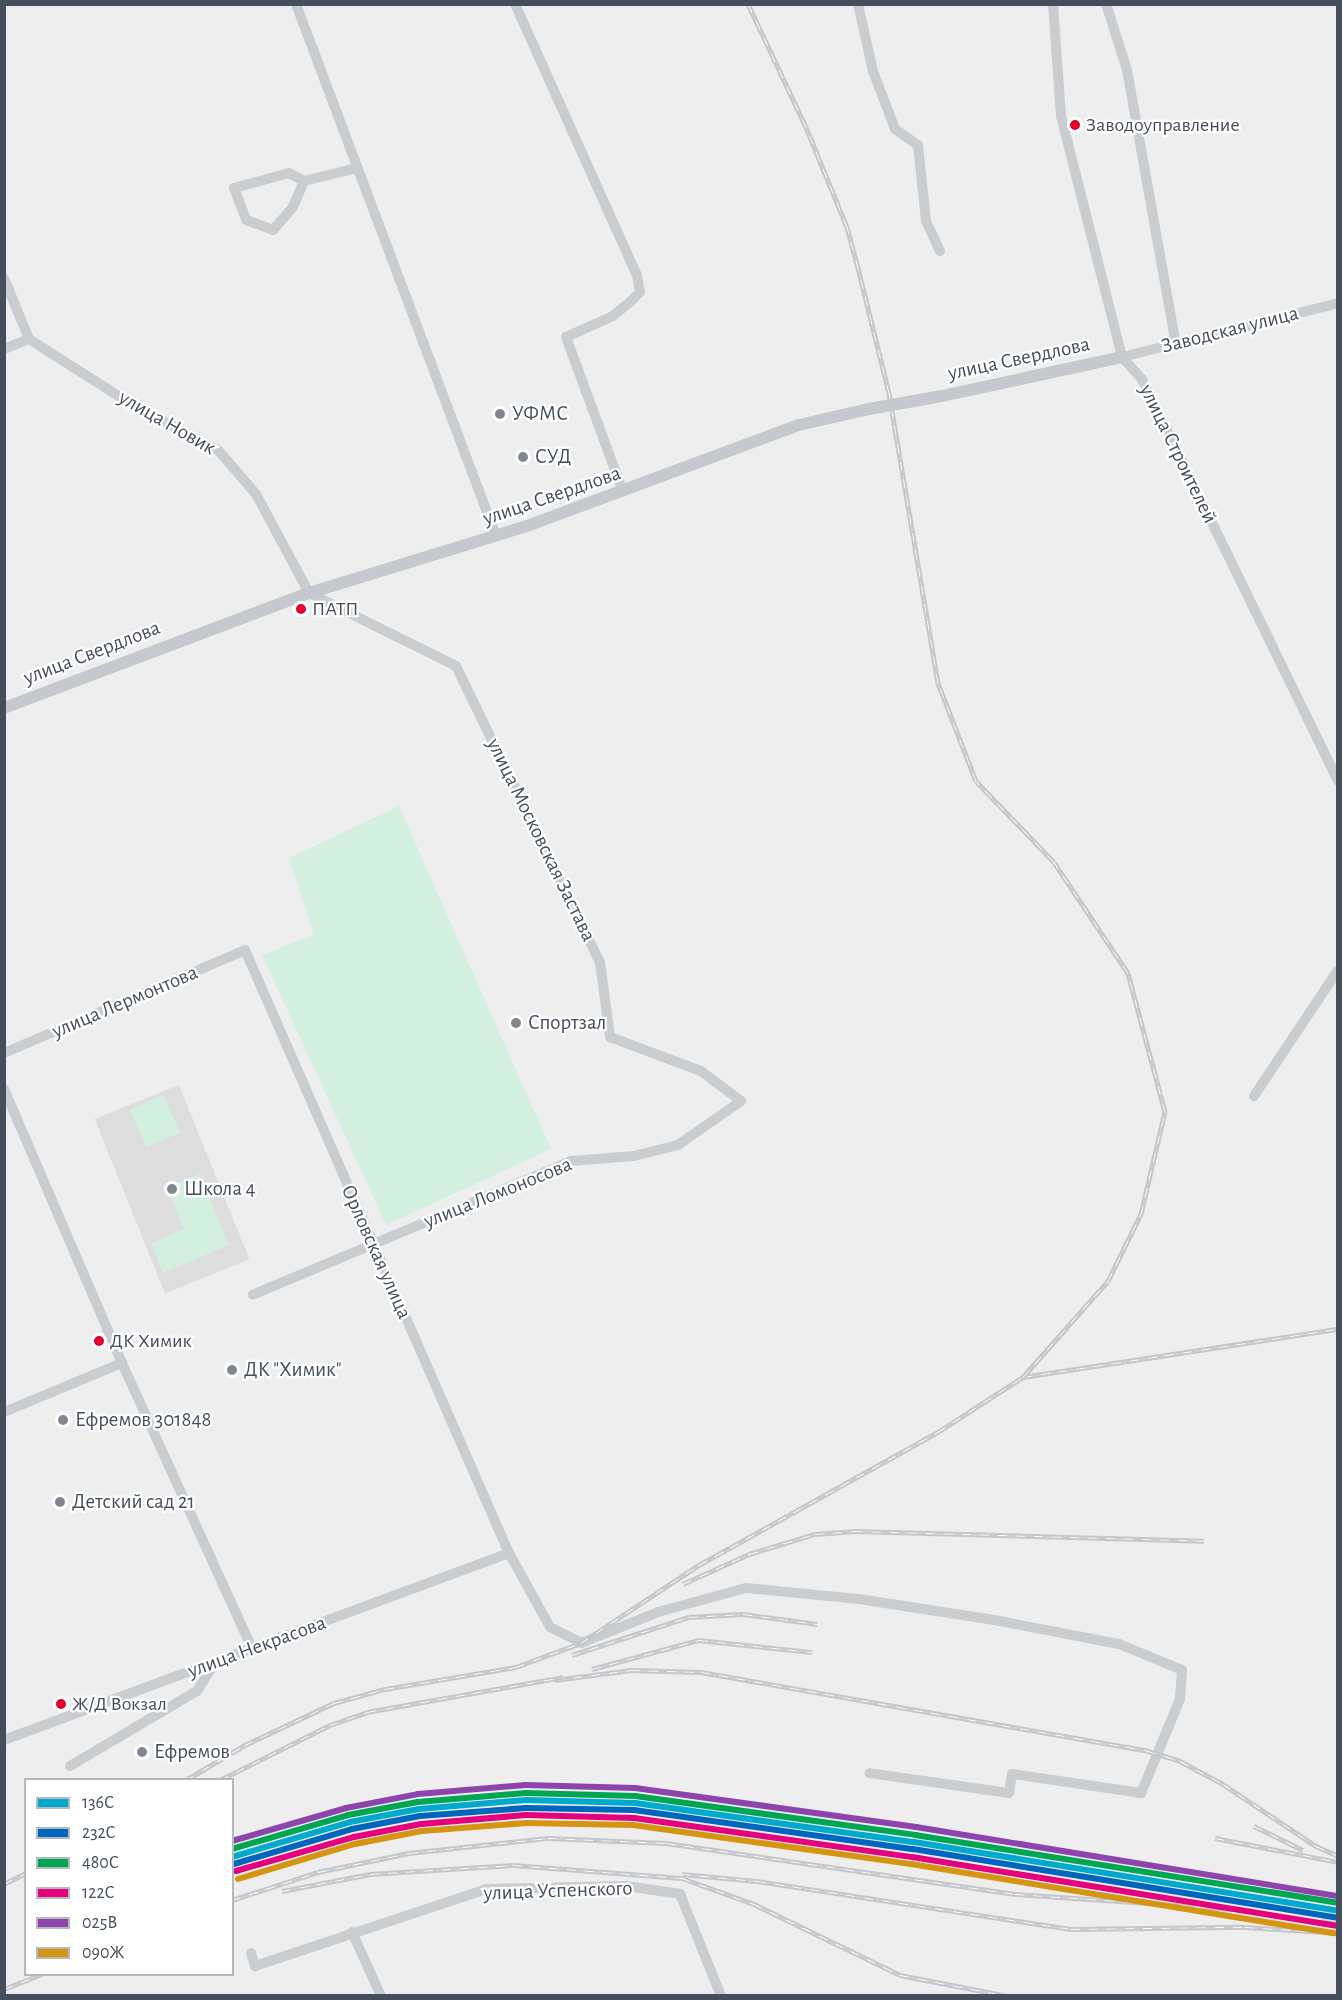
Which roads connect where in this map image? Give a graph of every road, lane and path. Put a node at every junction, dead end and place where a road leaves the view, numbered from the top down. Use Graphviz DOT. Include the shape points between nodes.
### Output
graph roads {
  1 [pos="296,4"];
  2 [pos="515,4"];
  3 [pos="858,4"];
  4 [pos="1053,4"];
  5 [pos="1106,4"];
  6 [pos="357,168"];
  7 [pos="304,181"];
  8 [pos="940,251"];
  9 [pos="4,278"];
  10 [pos="1338,303"];
  11 [pos="29,339"];
  12 [pos="1176,345"];
  13 [pos="4,348"];
  14 [pos="1122,357"];
  15 [pos="623,492"];
  16 [pos="496,536"];
  17 [pos="309,593"];
  18 [pos="4,708"];
  19 [pos="1338,781"];
  20 [pos="245,950"];
  21 [pos="1338,970"];
  22 [pos="4,1053"];
  23 [pos="4,1089"];
  24 [pos="1254,1096"];
  25 [pos="741,1101"];
  26 [pos="372,1243"];
  27 [pos="253,1295"];
  28 [pos="122,1363"];
  29 [pos="4,1412"];
  30 [pos="509,1553"];
  31 [pos="252,1648"];
  32 [pos="215,1662"];
  33 [pos="4,1740"];
  34 [pos="70,1766"];
  35 [pos="869,1773"];
  36 [pos="352,1932"];
  37 [pos="251,1953"];
  38 [pos="718,1990"];
  39 [pos="381,1995"];
  1 -- 6 [label="street"];
  2 -- 15 [label="street" via="638,275 640,292 630,302 613,316 566,337"];
  3 -- 8 [label="street" via="873,71 895,129 918,146 926,221"];
  4 -- 14 [label="street, улица Строителей" via="1061,116"];
  5 -- 12 [label="street" via="1127,70"];
  6 -- 7 [label="street"];
  6 -- 16 [label="street"];
  7 -- 7 [label="street" via="292,207 273,230 246,220 234,188 289,173"];
  9 -- 11 [label="street"];
  10 -- 12 [label="street, Заводская улица"];
  11 -- 13 [label="street"];
  11 -- 17 [label="street, улица Новик" via="131,404 218,450 256,494"];
  12 -- 14 [label="street, Заводская улица"];
  14 -- 15 [label="main road, улица Свердлова, bridge" via="799,425"];
  14 -- 19 [label="street, улица Строителей" via="1142,379"];
  15 -- 16 [label="main road, улица Свердлова"];
  16 -- 17 [label="main road, улица Свердлова"];
  17 -- 18 [label="main road, улица Свердлова"];
  17 -- 25 [label="street, улица Московская Застава" via="456,666 600,962 610,1037 700,1071"];
  20 -- 22 [label="street, улица Лермонтова"];
  20 -- 26 [label="street, Орловская улица"];
  21 -- 24 [label="street"];
  23 -- 28 [label="street"];
  25 -- 26 [label="street, улица Ломоносова" via="678,1145 634,1156 571,1161"];
  26 -- 27 [label="street, улица Ломоносова"];
  26 -- 30 [label="street, Орловская улица"];
  28 -- 29 [label="street"];
  28 -- 31 [label="street"];
  30 -- 31 [label="street, улица Некрасова"];
  30 -- 35 [label="street, Орловская улица" via="550,1627 581,1643 658,1612 746,1588 871,1601 1119,1644 1182,1671 1180,1699 1141,1793 1012,1774 1009,1793"];
  31 -- 32 [label="street, улица Некрасова"];
  32 -- 33 [label="street, улица Некрасова"];
  32 -- 34 [label="street" via="197,1691"];
  36 -- 37 [label="street, улица Успенского" via="255,1966"];
  36 -- 38 [label="street, улица Успенского" via="487,1889 626,1886 680,1894"];
  36 -- 39 [label="street"];
}
